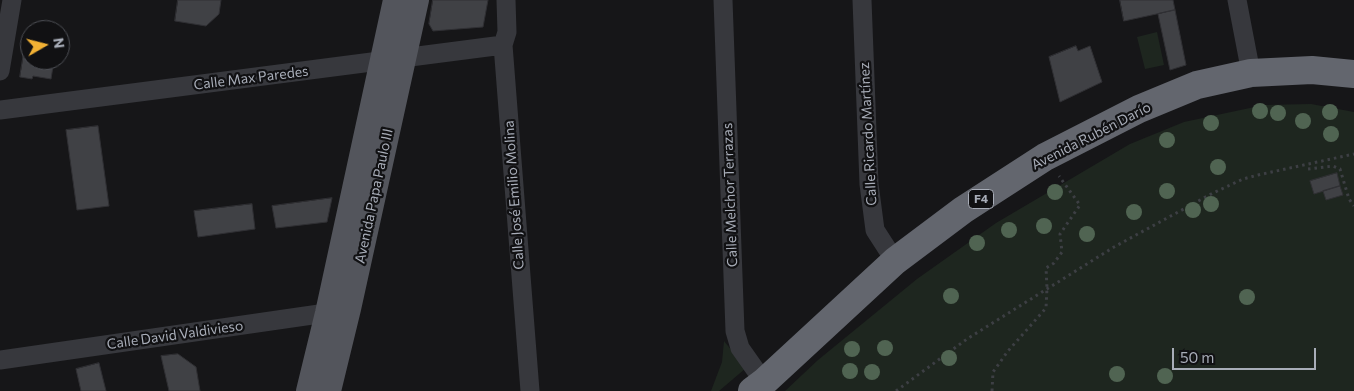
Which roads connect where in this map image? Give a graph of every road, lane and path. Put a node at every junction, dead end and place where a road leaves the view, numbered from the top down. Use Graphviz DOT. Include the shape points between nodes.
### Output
graph roads {
  1 [pos="12,0"];
  2 [pos="395,0"];
  3 [pos="417,0"];
  4 [pos="506,0"];
  5 [pos="723,0"];
  6 [pos="862,0"];
  7 [pos="1237,0"];
  8 [pos="502,45"];
  9 [pos="393,60"];
  10 [pos="0,71"];
  11 [pos="1250,72"];
  12 [pos="1354,74"];
  13 [pos="0,110"];
  14 [pos="1354,154"];
  15 [pos="1045,157"];
  16 [pos="1308,169"];
  17 [pos="1354,206"];
  18 [pos="895,261"];
  19 [pos="1047,288"];
  20 [pos="338,311"];
  21 [pos="0,360"];
  22 [pos="758,386"];
  23 [pos="308,391"];
  24 [pos="329,391"];
  25 [pos="530,391"];
  26 [pos="896,391"];
  27 [pos="992,391"];
  1 -- 10 [label="street"];
  2 -- 9 [label="main road, Avenida Papa Paulo III"];
  3 -- 9 [label="main road, Avenida Papa Paulo III"];
  4 -- 8 [label="street, Calle José Emilio Molina" via="507,32"];
  5 -- 22 [label="street, Calle Melchor Terrazas" via="735,331"];
  6 -- 18 [label="street, Calle Ricardo Martínez" via="871,203 875,230"];
  7 -- 11 [label="street"];
  8 -- 9 [label="street, Calle Max Paredes"];
  8 -- 25 [label="street, Calle José Emilio Molina"];
  9 -- 13 [label="street, Calle Max Paredes"];
  9 -- 20 [label="main road, Avenida Papa Paulo III"];
  11 -- 12 [label="highway, Avenida Rubén Darío / F4" via="1312,70"];
  11 -- 15 [label="highway, Avenida Rubén Darío / F4" via="1197,85"];
  14 -- 19 [label="path" via="1243,179 1114,247"];
  15 -- 18 [label="highway, Avenida Rubén Darío / F4" via="963,210"];
  15 -- 19 [label="path" via="1080,205 1060,234 1062,252 1046,268"];
  16 -- 17 [label="path" via="1334,166 1340,169"];
  18 -- 22 [label="highway, Avenida Rubén Darío / F4"];
  19 -- 26 [label="path" via="968,338"];
  19 -- 27 [label="path" via="1046,308 993,372"];
  20 -- 21 [label="street, Calle David Valdivieso"];
  20 -- 23 [label="main road, Avenida Papa Paulo III"];
  20 -- 24 [label="main road, Avenida Papa Paulo III"];
}
